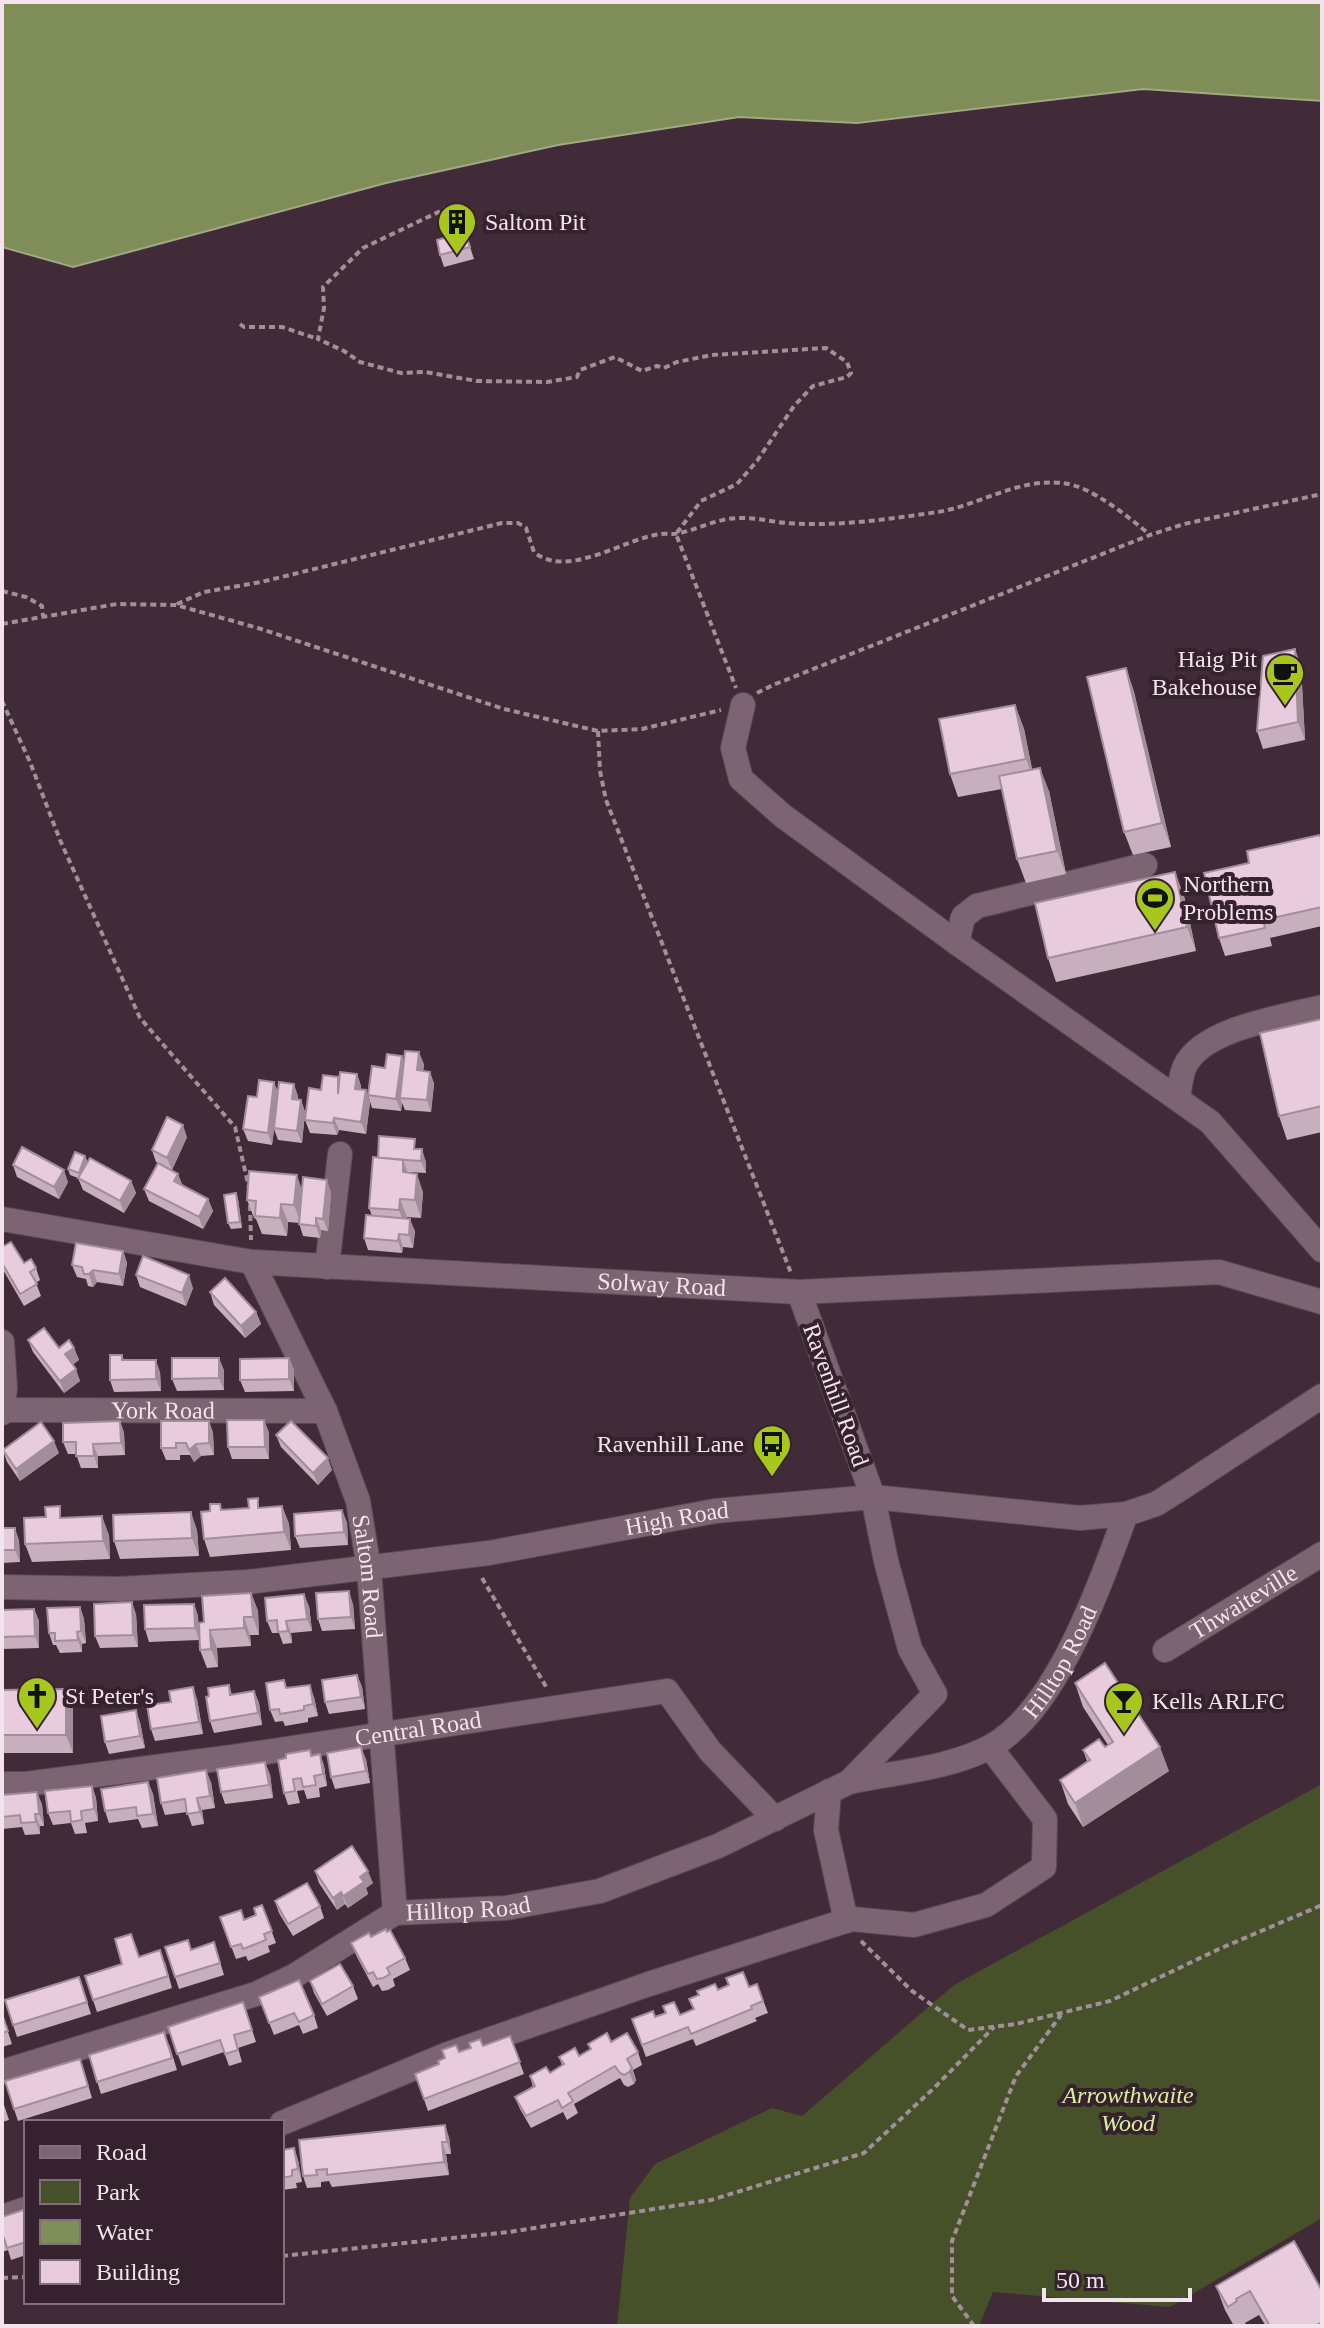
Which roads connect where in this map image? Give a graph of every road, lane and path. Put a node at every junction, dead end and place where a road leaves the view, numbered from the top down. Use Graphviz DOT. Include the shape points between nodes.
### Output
graph roads {
  1 [pos="449,207"];
  2 [pos="240,324"];
  3 [pos="318,339"];
  4 [pos="1322,494"];
  5 [pos="676,534"];
  6 [pos="1150,535"];
  7 [pos="2,591"];
  8 [pos="176,605"];
  9 [pos="43,616"];
  10 [pos="2,624"];
  11 [pos="2,701"];
  12 [pos="743,705"];
  13 [pos="598,731"];
  14 [pos="1145,865"];
  15 [pos="957,943"];
  16 [pos="1322,1007"];
  17 [pos="1178,1097"];
  18 [pos="340,1154"];
  19 [pos="2,1219"];
  20 [pos="1322,1250"];
  21 [pos="252,1262"];
  22 [pos="327,1267"];
  23 [pos="799,1292"];
  24 [pos="1322,1302"];
  25 [pos="2,1342"];
  26 [pos="1322,1396"];
  27 [pos="325,1411"];
  28 [pos="2,1412"];
  29 [pos="873,1497"];
  30 [pos="1126,1514"];
  31 [pos="1322,1554"];
  32 [pos="369,1569"];
  33 [pos="482,1578"];
  34 [pos="2,1587"];
  35 [pos="1165,1650"];
  36 [pos="549,1692"];
  37 [pos="382,1734"];
  38 [pos="990,1747"];
  39 [pos="2,1784"];
  40 [pos="839,1787"];
  41 [pos="775,1819"];
  42 [pos="1322,1905"];
  43 [pos="395,1913"];
  44 [pos="844,1922"];
  45 [pos="1063,2013"];
  46 [pos="994,2027"];
  47 [pos="2,2072"];
  48 [pos="284,2122"];
  49 [pos="24,2210"];
  50 [pos="2,2217"];
  51 [pos="284,2256"];
  52 [pos="24,2277"];
  53 [pos="2,2278"];
  54 [pos="974,2326"];
  1 -- 3 [label="path" via="363,248 323,287"];
  2 -- 3 [label="path" via="282,327"];
  3 -- 5 [label="path" via="369,365 477,381 562,380 615,357 642,371 712,355 826,348 847,362 851,373 813,386 737,484 701,501"];
  4 -- 6 [label="path"];
  5 -- 6 [label="path" via="711,521 745,518 809,524 880,520 952,509 1029,484 1056,482 1091,494"];
  5 -- 8 [label="path" via="630,542 600,555 550,561 534,552 526,528 502,523 204,592"];
  5 -- 12 [label="path"];
  6 -- 12 [label="path" via="773,685"];
  7 -- 9 [label="path" via="42,606"];
  8 -- 9 [label="path" via="117,604"];
  8 -- 13 [label="path" via="504,709"];
  9 -- 10 [label="path"];
  11 -- 21 [label="path" via="140,1018 235,1127 250,1193"];
  12 -- 13 [label="path" via="642,729"];
  12 -- 15 [label="street" via="733,748 741,779 783,816"];
  13 -- 23 [label="path" via="606,800"];
  14 -- 15 [label="street" via="977,906 963,917"];
  15 -- 17 [label="street"];
  16 -- 17 [label="street" via="1237,1029 1200,1046 1185,1066"];
  17 -- 20 [label="street" via="1210,1122"];
  18 -- 22 [label="street"];
  19 -- 21 [label="street, Solway Road"];
  21 -- 22 [label="street, Solway Road"];
  21 -- 27 [label="street, Saltom Road"];
  22 -- 23 [label="street, Solway Road"];
  23 -- 24 [label="street, Solway Road" via="1219,1272"];
  23 -- 29 [label="street, Ravenhill Road"];
  25 -- 28 [label="street"];
  26 -- 30 [label="street, High Road" via="1156,1504"];
  27 -- 28 [label="street, York Road"];
  27 -- 32 [label="street, Saltom Road" via="358,1501"];
  29 -- 30 [label="street, High Road" via="1080,1518"];
  29 -- 32 [label="street, High Road" via="715,1511 489,1553"];
  29 -- 40 [label="street, Hilltop Road" via="910,1649 935,1694"];
  30 -- 38 [label="street, Hilltop Road" via="1063,1665 1029,1713"];
  31 -- 35 [label="street, Thwaiteville"];
  32 -- 34 [label="street, High Road" via="119,1589"];
  32 -- 37 [label="street, Saltom Road"];
  33 -- 36 [label="path"];
  37 -- 39 [label="street, Central Road"];
  37 -- 41 [label="street, Central Road" via="667,1691 710,1751"];
  37 -- 43 [label="street, Saltom Road"];
  38 -- 40 [label="street, Hilltop Road" via="960,1760"];
  38 -- 44 [label="street" via="1045,1819 1044,1867 986,1905 914,1925"];
  40 -- 41 [label="street, Hilltop Road"];
  40 -- 44 [label="street" via="826,1830"];
  41 -- 43 [label="street, Hilltop Road" via="600,1891 506,1908"];
  42 -- 45 [label="path" via="1110,2001"];
  43 -- 47 [label="street, Hilltop Road" via="256,1994"];
  44 -- 46 [label="path" via="912,1991 968,2030"];
  44 -- 48 [label="street" via="448,2054"];
  45 -- 46 [label="path"];
  45 -- 54 [label="path" via="1016,2076 952,2241 952,2296"];
  46 -- 51 [label="path" via="864,2153 711,2200 509,2232"];
  49 -- 50 [label="street"];
  52 -- 53 [label="path"];
}
